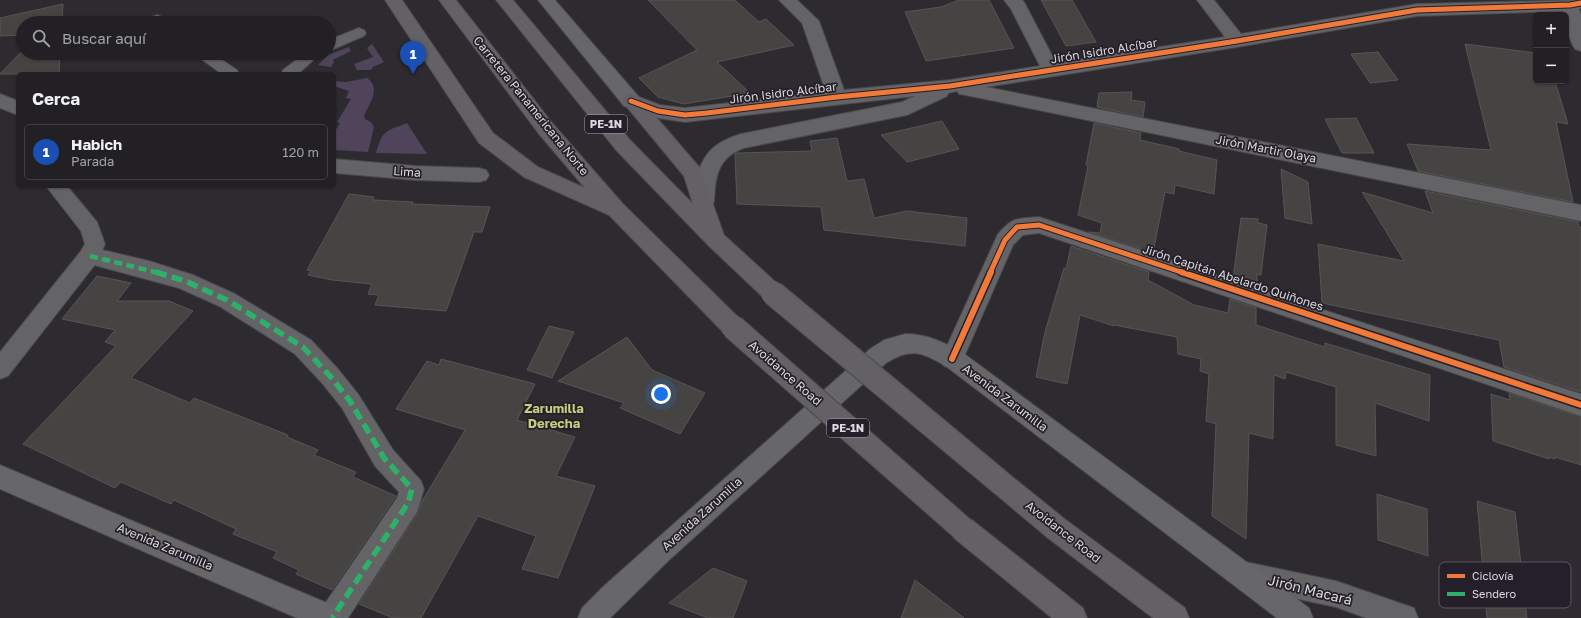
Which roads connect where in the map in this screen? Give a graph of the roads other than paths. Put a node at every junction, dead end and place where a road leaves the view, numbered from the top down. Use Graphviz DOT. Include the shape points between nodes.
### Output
graph roads {
  1 [pos="393,0"];
  2 [pos="447,0"];
  3 [pos="504,0"];
  4 [pos="546,0"];
  5 [pos="787,0"];
  6 [pos="1012,0"];
  7 [pos="1205,0"];
  8 [pos="1488,0"];
  9 [pos="1573,3"];
  10 [pos="1412,5"];
  11 [pos="1448,8"];
  12 [pos="359,33"];
  13 [pos="1237,41"];
  14 [pos="336,43"];
  15 [pos="1581,45"];
  16 [pos="212,60"];
  17 [pos="305,60"];
  18 [pos="1050,70"];
  19 [pos="229,72"];
  20 [pos="290,72"];
  21 [pos="950,86"];
  22 [pos="837,97"];
  23 [pos="0,101"];
  24 [pos="631,101"];
  25 [pos="16,107"];
  26 [pos="336,166"];
  27 [pos="479,175"];
  28 [pos="58,188"];
  29 [pos="704,204"];
  30 [pos="616,210"];
  31 [pos="1581,213"];
  32 [pos="716,240"];
  33 [pos="90,256"];
  34 [pos="952,359"];
  35 [pos="0,369"];
  36 [pos="1581,405"];
  37 [pos="0,477"];
  38 [pos="1238,573"];
  39 [pos="331,618"];
  40 [pos="592,618"];
  41 [pos="1073,618"];
  42 [pos="1175,618"];
  43 [pos="1299,618"];
  44 [pos="1404,618"];
  1 -- 30 [label="highway" via="486,138 532,172"];
  2 -- 30 [label="highway, Carretera Panamericana Norte / PE-1N" via="546,129"];
  3 -- 32 [label="highway, PE-1N" via="623,145"];
  4 -- 24 [label="main road"];
  5 -- 22 [label="street" via="810,21"];
  6 -- 18 [label="street" via="1018,6"];
  7 -- 13 [label="street"];
  8 -- 11 [label="street, Jirón Isidro Alcíbar"];
  9 -- 11 [label="street, Jirón Isidro Alcíbar"];
  9 -- 15 [label="street"];
  10 -- 11 [label="street, Jirón Isidro Alcíbar"];
  10 -- 13 [label="street, Jirón Isidro Alcíbar"];
  12 -- 14 [label="lane"];
  13 -- 18 [label="street, Jirón Isidro Alcíbar"];
  16 -- 19 [label="lane"];
  17 -- 20 [label="lane"];
  18 -- 21 [label="street, Jirón Isidro Alcíbar"];
  21 -- 22 [label="street, Jirón Isidro Alcíbar"];
  21 -- 29 [label="street, Jirón Isidro Alcíbar" via="907,108 741,141 724,148 714,158 708,174"];
  21 -- 31 [label="street, Jirón Martir Olaya"];
  22 -- 24 [label="street, Jirón Isidro Alcíbar" via="685,115 658,111"];
  23 -- 25 [label="street"];
  24 -- 29 [label="highway" via="693,173"];
  26 -- 27 [label="street, Lima" via="422,174"];
  28 -- 33 [label="street" via="90,228 96,244"];
  29 -- 32 [label="highway"];
  30 -- 41 [label="highway, Avoidance Road / PE-1N, bridge" via="733,327 963,529"];
  32 -- 42 [label="highway, Avoidance Road / PE-1N, bridge" via="773,292 1001,483 1057,529"];
  33 -- 35 [label="street"];
  33 -- 39 [label="street" via="149,270 192,284 228,300 298,344 338,385 384,458 412,489 408,503"];
  34 -- 36 [label="street, Jirón Capitán Abelardo Quiñones" via="1005,240 1017,227 1039,225"];
  34 -- 38 [label="main road, Avenida Zarumilla"];
  34 -- 40 [label="main road, Avenida Zarumilla" via="936,348 916,343 897,345 884,351 658,553"];
  37 -- 39 [label="main road, Avenida Zarumilla"];
  38 -- 43 [label="main road, Avenida Zarumilla"];
  38 -- 44 [label="street, Jirón Macará" via="1336,594"];
}
